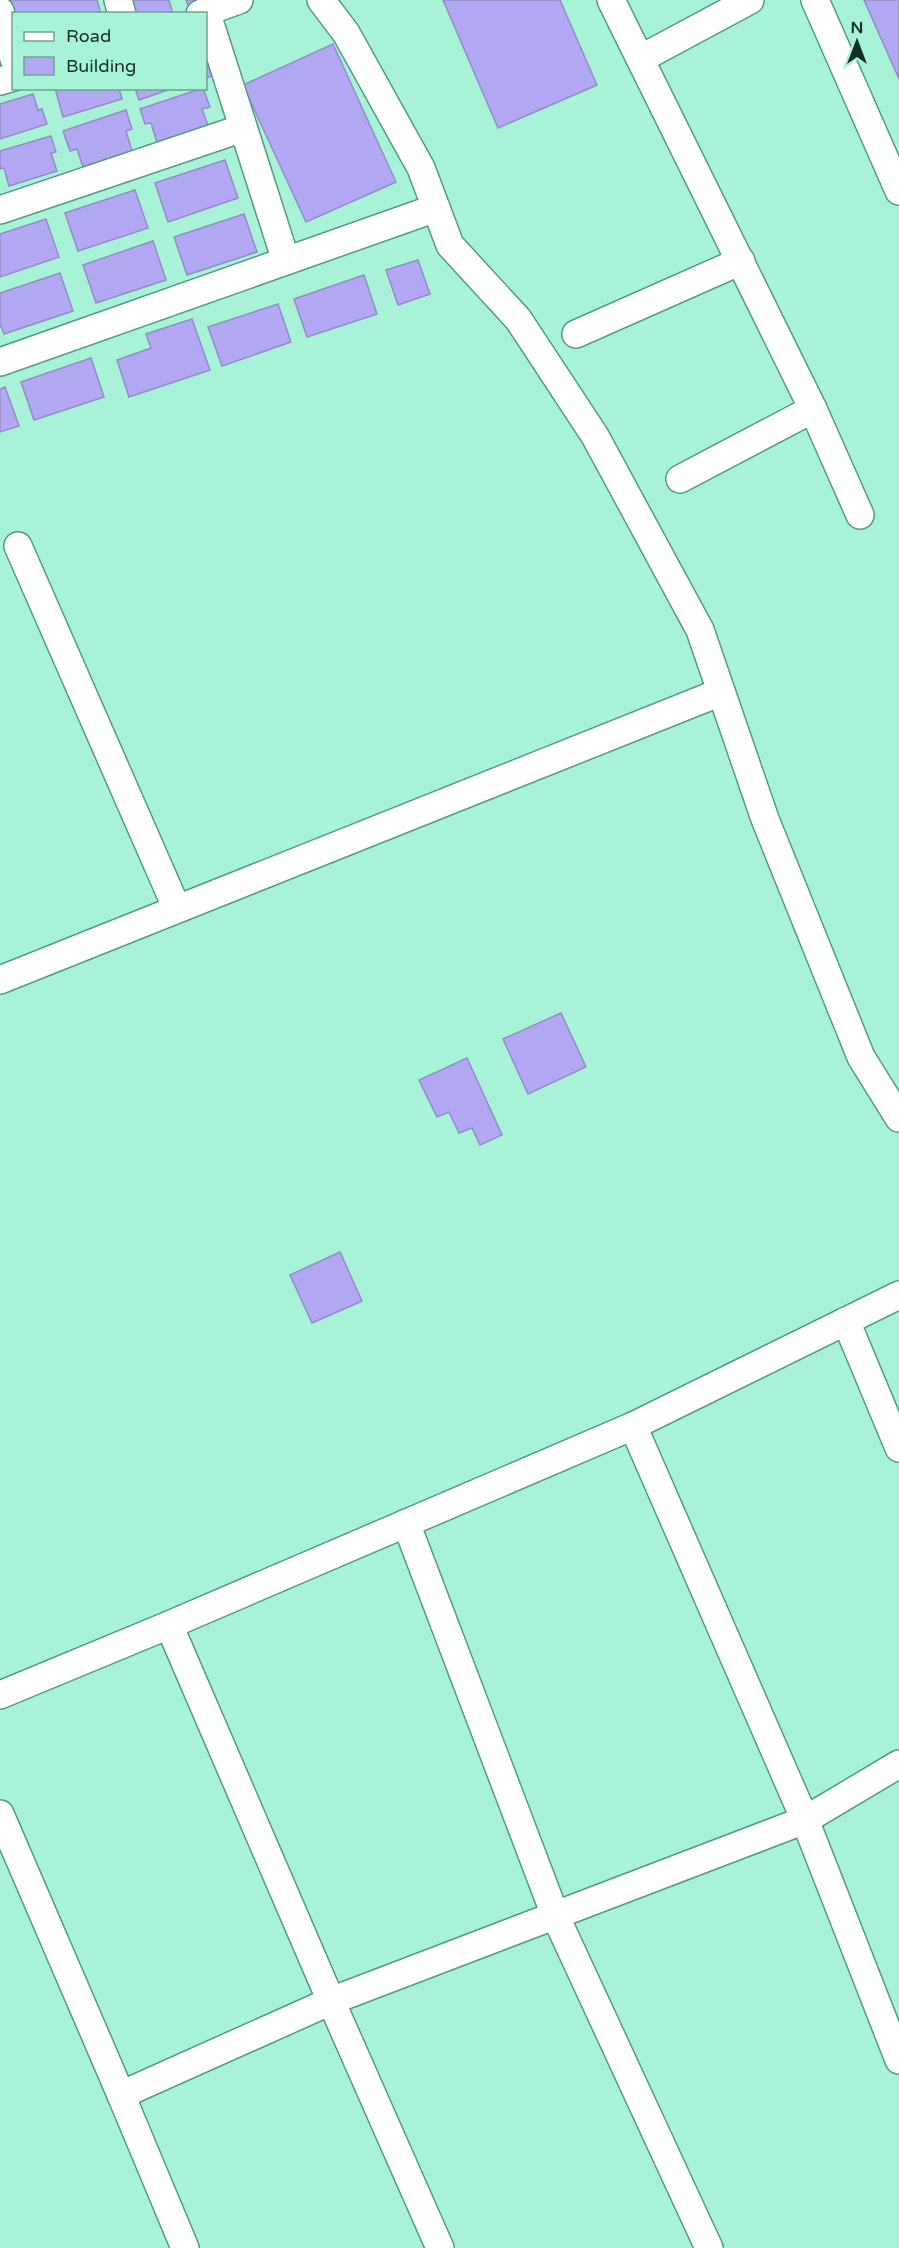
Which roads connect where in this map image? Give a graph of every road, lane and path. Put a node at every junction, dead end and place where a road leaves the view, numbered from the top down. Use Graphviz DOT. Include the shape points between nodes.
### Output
graph roads {
  1 [pos="239,0"];
  2 [pos="321,0"];
  3 [pos="611,0"];
  4 [pos="750,0"];
  5 [pos="815,0"];
  6 [pos="0,11"];
  7 [pos="203,12"];
  8 [pos="207,24"];
  9 [pos="12,52"];
  10 [pos="642,58"];
  11 [pos="243,128"];
  12 [pos="899,190"];
  13 [pos="436,208"];
  14 [pos="0,210"];
  15 [pos="286,261"];
  16 [pos="741,261"];
  17 [pos="576,334"];
  18 [pos="0,362"];
  19 [pos="813,409"];
  20 [pos="680,479"];
  21 [pos="860,515"];
  22 [pos="18,546"];
  23 [pos="722,692"];
  24 [pos="177,909"];
  25 [pos="0,980"];
  26 [pos="899,1119"];
  27 [pos="899,1295"];
  28 [pos="846,1321"];
  29 [pos="633,1426"];
  30 [pos="899,1448"];
  31 [pos="406,1523"];
  32 [pos="169,1625"];
  33 [pos="0,1695"];
  34 [pos="899,1764"];
  35 [pos="0,1814"];
  36 [pos="804,1820"];
  37 [pos="555,1915"];
  38 [pos="331,2001"];
  39 [pos="899,2060"];
  40 [pos="121,2095"];
  41 [pos="185,2248"];
  42 [pos="440,2248"];
  43 [pos="709,2248"];
  1 -- 7 [label="street"];
  2 -- 13 [label="street" via="346,33 421,168"];
  3 -- 10 [label="street"];
  4 -- 10 [label="street"];
  5 -- 12 [label="street"];
  6 -- 9 [label="street"];
  8 -- 11 [label="street"];
  10 -- 16 [label="street"];
  11 -- 14 [label="street"];
  11 -- 15 [label="street"];
  13 -- 15 [label="street"];
  13 -- 23 [label="street" via="450,245 518,319 595,436 700,630"];
  15 -- 18 [label="street"];
  16 -- 17 [label="street"];
  16 -- 19 [label="street"];
  19 -- 20 [label="street"];
  19 -- 21 [label="street"];
  22 -- 24 [label="street"];
  23 -- 24 [label="street"];
  23 -- 26 [label="street" via="765,819 861,1057"];
  24 -- 25 [label="street"];
  27 -- 28 [label="street"];
  28 -- 29 [label="street"];
  28 -- 30 [label="street"];
  29 -- 31 [label="street"];
  29 -- 36 [label="street"];
  31 -- 32 [label="street"];
  31 -- 37 [label="street"];
  32 -- 33 [label="street"];
  32 -- 38 [label="street"];
  34 -- 36 [label="street"];
  35 -- 40 [label="street"];
  36 -- 37 [label="street"];
  36 -- 39 [label="street"];
  37 -- 38 [label="street"];
  37 -- 43 [label="street"];
  38 -- 40 [label="street"];
  38 -- 42 [label="street"];
  40 -- 41 [label="street"];
}
